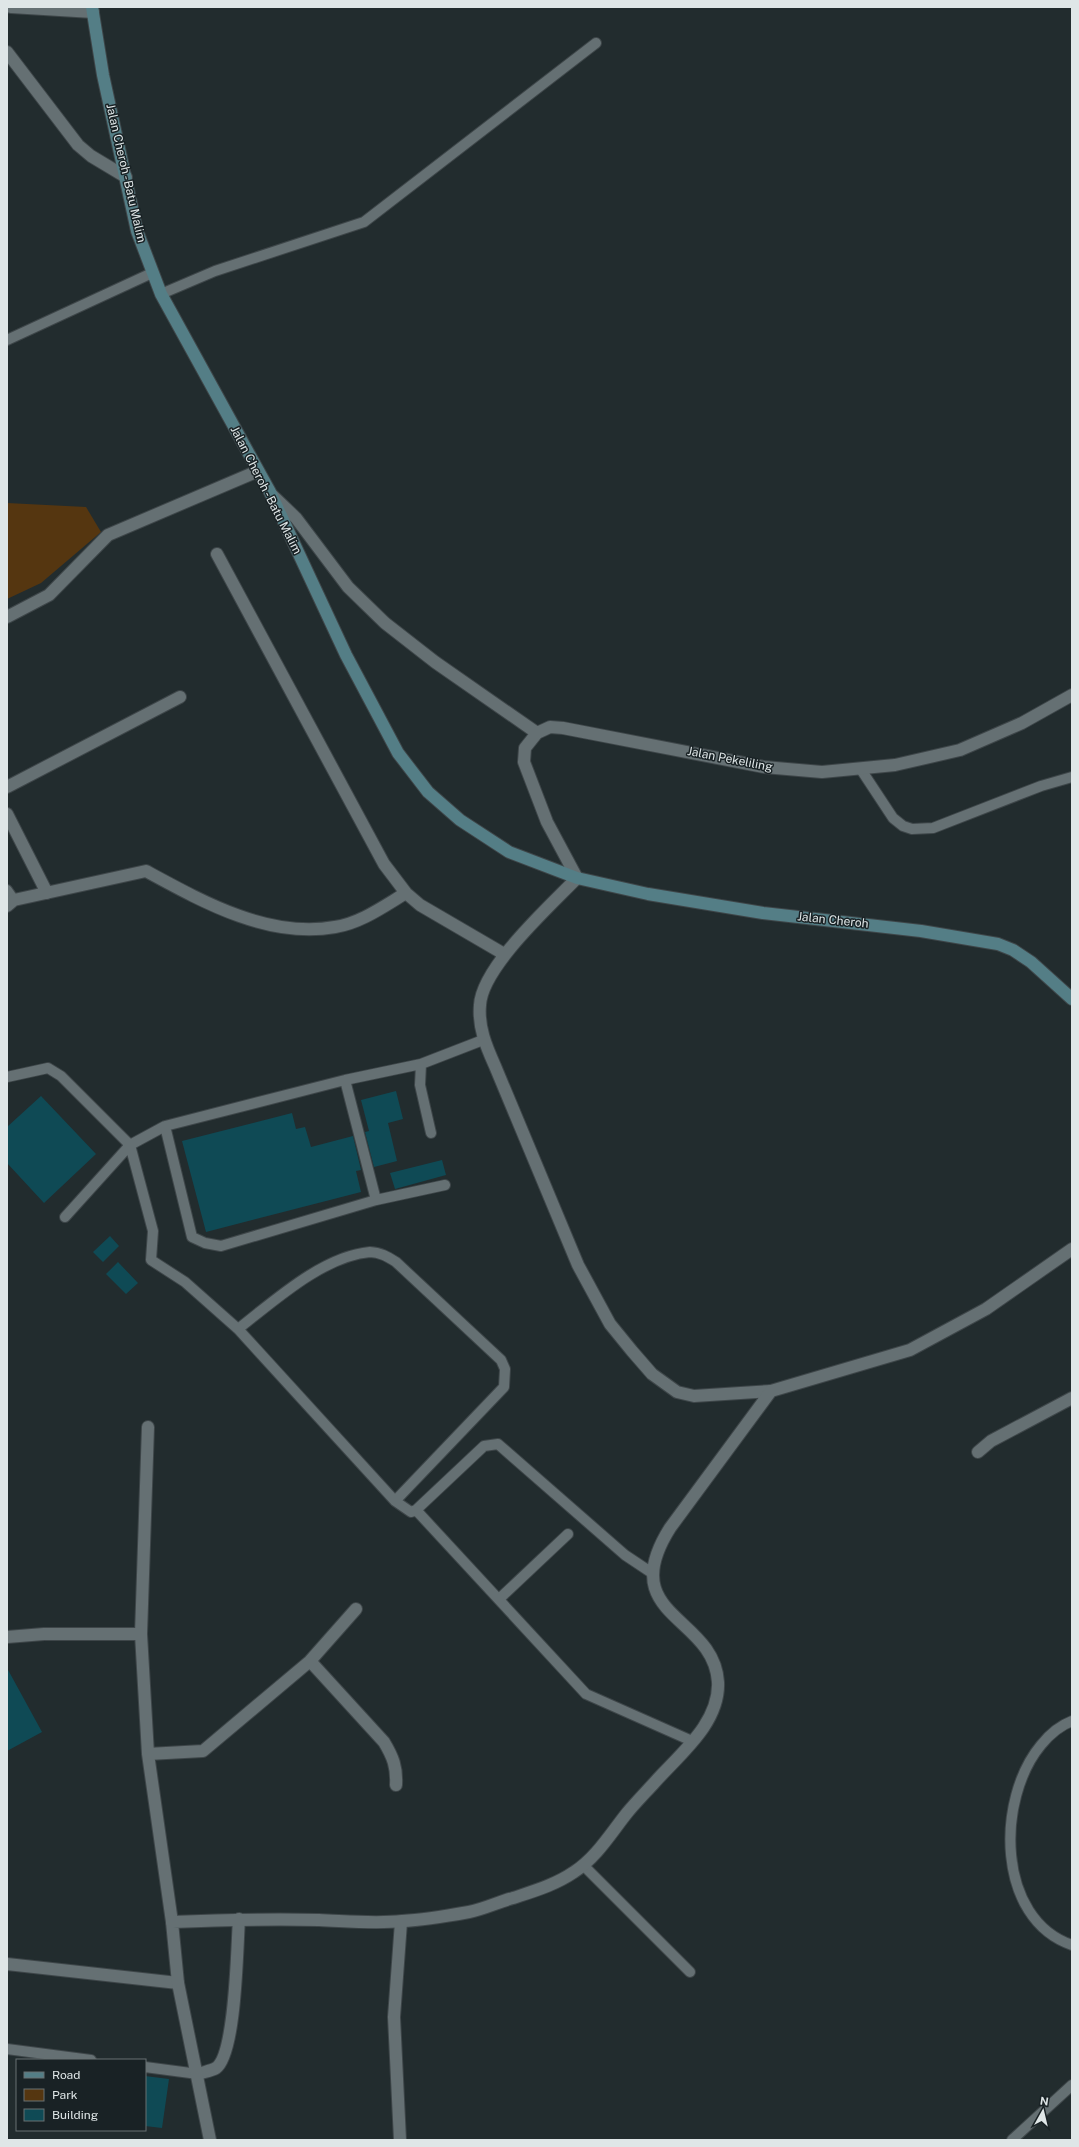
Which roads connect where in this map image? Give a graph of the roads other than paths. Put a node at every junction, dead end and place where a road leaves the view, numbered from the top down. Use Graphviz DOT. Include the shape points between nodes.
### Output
graph roads {
  1 [pos="10,7"];
  2 [pos="92,10"];
  3 [pos="596,43"];
  4 [pos="7,52"];
  5 [pos="126,177"];
  6 [pos="152,273"];
  7 [pos="161,294"];
  8 [pos="7,340"];
  9 [pos="258,470"];
  10 [pos="270,492"];
  11 [pos="217,554"];
  12 [pos="7,617"];
  13 [pos="1072,695"];
  14 [pos="180,697"];
  15 [pos="537,733"];
  16 [pos="860,768"];
  17 [pos="1072,778"];
  18 [pos="7,787"];
  19 [pos="7,814"];
  20 [pos="577,878"];
  21 [pos="7,890"];
  22 [pos="47,893"];
  23 [pos="406,893"];
  24 [pos="11,903"];
  25 [pos="504,954"];
  26 [pos="1072,999"];
  27 [pos="483,1040"];
  28 [pos="421,1064"];
  29 [pos="7,1077"];
  30 [pos="346,1080"];
  31 [pos="165,1126"];
  32 [pos="431,1133"];
  33 [pos="130,1145"];
  34 [pos="445,1185"];
  35 [pos="376,1200"];
  36 [pos="65,1217"];
  37 [pos="1072,1249"];
  38 [pos="238,1329"];
  39 [pos="771,1391"];
  40 [pos="1072,1398"];
  41 [pos="148,1427"];
  42 [pos="978,1452"];
  43 [pos="395,1501"];
  44 [pos="416,1510"];
  45 [pos="568,1534"];
  46 [pos="652,1573"];
  47 [pos="499,1599"];
  48 [pos="356,1609"];
  49 [pos="142,1634"];
  50 [pos="7,1637"];
  51 [pos="310,1661"];
  52 [pos="1072,1722"];
  53 [pos="692,1741"];
  54 [pos="148,1754"];
  55 [pos="396,1785"];
  56 [pos="583,1865"];
  57 [pos="239,1919"];
  58 [pos="172,1922"];
  59 [pos="401,1922"];
  60 [pos="1072,1945"];
  61 [pos="7,1964"];
  62 [pos="690,1972"];
  63 [pos="178,1983"];
  64 [pos="7,2049"];
  65 [pos="83,2059"];
  66 [pos="146,2067"];
  67 [pos="198,2074"];
  68 [pos="1072,2085"];
  69 [pos="210,2140"];
  70 [pos="400,2140"];
  71 [pos="1012,2140"];
  1 -- 2 [label="street"];
  2 -- 5 [label="main road, Jalan Cheroh - Batu Malim" via="103,75"];
  3 -- 7 [label="lane" via="364,222 215,271"];
  4 -- 5 [label="street" via="78,145"];
  5 -- 6 [label="main road, Jalan Cheroh - Batu Malim" via="137,231"];
  6 -- 7 [label="main road, Jalan Cheroh - Batu Malim"];
  6 -- 8 [label="lane"];
  7 -- 9 [label="main road, Jalan Cheroh - Batu Malim"];
  9 -- 10 [label="main road, Jalan Cheroh - Batu Malim"];
  9 -- 12 [label="street" via="108,535 49,595"];
  10 -- 15 [label="street" via="296,518 348,587 385,623 435,662"];
  10 -- 20 [label="main road, Jalan Cheroh - Batu Malim" via="346,655 394,746 428,792 460,820 509,852"];
  11 -- 23 [label="street" via="384,864"];
  13 -- 16 [label="street, Jalan Pekeliling" via="1022,724 960,750 895,765"];
  14 -- 18 [label="street"];
  15 -- 16 [label="street, Jalan Pekeliling" via="550,727 563,728 764,767 822,772"];
  15 -- 20 [label="street" via="525,748 524,762 547,822"];
  16 -- 17 [label="lane" via="893,818 912,829 933,828 1041,786"];
  19 -- 22 [label="street"];
  20 -- 25 [label="street"];
  20 -- 26 [label="main road, Jalan Cheroh" via="648,894 763,913 920,931 998,944 1031,962"];
  21 -- 24 [label="lane"];
  22 -- 23 [label="street" via="146,871 210,904 265,924 280,928 303,929 336,927 370,915"];
  22 -- 24 [label="street"];
  23 -- 25 [label="street"];
  25 -- 27 [label="street" via="481,999"];
  27 -- 28 [label="lane"];
  27 -- 39 [label="street" via="578,1264 610,1324 652,1374 677,1392 694,1396"];
  28 -- 30 [label="lane"];
  28 -- 32 [label="lane" via="420,1085"];
  29 -- 33 [label="lane" via="48,1068 61,1076"];
  30 -- 31 [label="lane"];
  30 -- 35 [label="lane"];
  31 -- 33 [label="lane"];
  31 -- 35 [label="lane" via="192,1237 205,1243 221,1246"];
  33 -- 36 [label="lane"];
  33 -- 38 [label="lane" via="153,1231 151,1260 185,1282"];
  34 -- 35 [label="lane"];
  37 -- 39 [label="street" via="986,1308 910,1350"];
  38 -- 43 [label="lane"];
  38 -- 43 [label="lane" via="306,1276 345,1259 370,1252 381,1254 396,1262 501,1360 505,1369 504,1387"];
  39 -- 46 [label="street" via="658,1546"];
  40 -- 42 [label="street" via="991,1441"];
  41 -- 49 [label="street"];
  43 -- 44 [label="lane" via="406,1510"];
  44 -- 46 [label="lane" via="484,1446 498,1444 625,1555"];
  44 -- 47 [label="lane"];
  45 -- 47 [label="lane"];
  46 -- 53 [label="street" via="655,1591 665,1608 707,1650 718,1679 715,1707 704,1727"];
  47 -- 53 [label="lane" via="586,1694"];
  48 -- 51 [label="street"];
  49 -- 50 [label="street" via="44,1634"];
  49 -- 54 [label="street"];
  51 -- 54 [label="street" via="203,1751"];
  51 -- 55 [label="street" via="384,1742 394,1757 397,1770"];
  52 -- 60 [label="lane" via="1051,1734 1032,1756 1023,1773 1012,1808 1009,1840 1015,1876 1034,1919 1048,1934"];
  53 -- 56 [label="street"];
  54 -- 58 [label="street"];
  56 -- 59 [label="street" via="549,1886 470,1912"];
  56 -- 62 [label="lane"];
  57 -- 58 [label="street"];
  57 -- 59 [label="street"];
  57 -- 67 [label="street" via="232,2021 228,2042 216,2068"];
  58 -- 63 [label="street"];
  59 -- 70 [label="street" via="394,2017"];
  61 -- 63 [label="street"];
  63 -- 67 [label="street"];
  64 -- 65 [label="lane"];
  66 -- 67 [label="lane"];
  67 -- 69 [label="street"];
  68 -- 71 [label="lane"];
}
